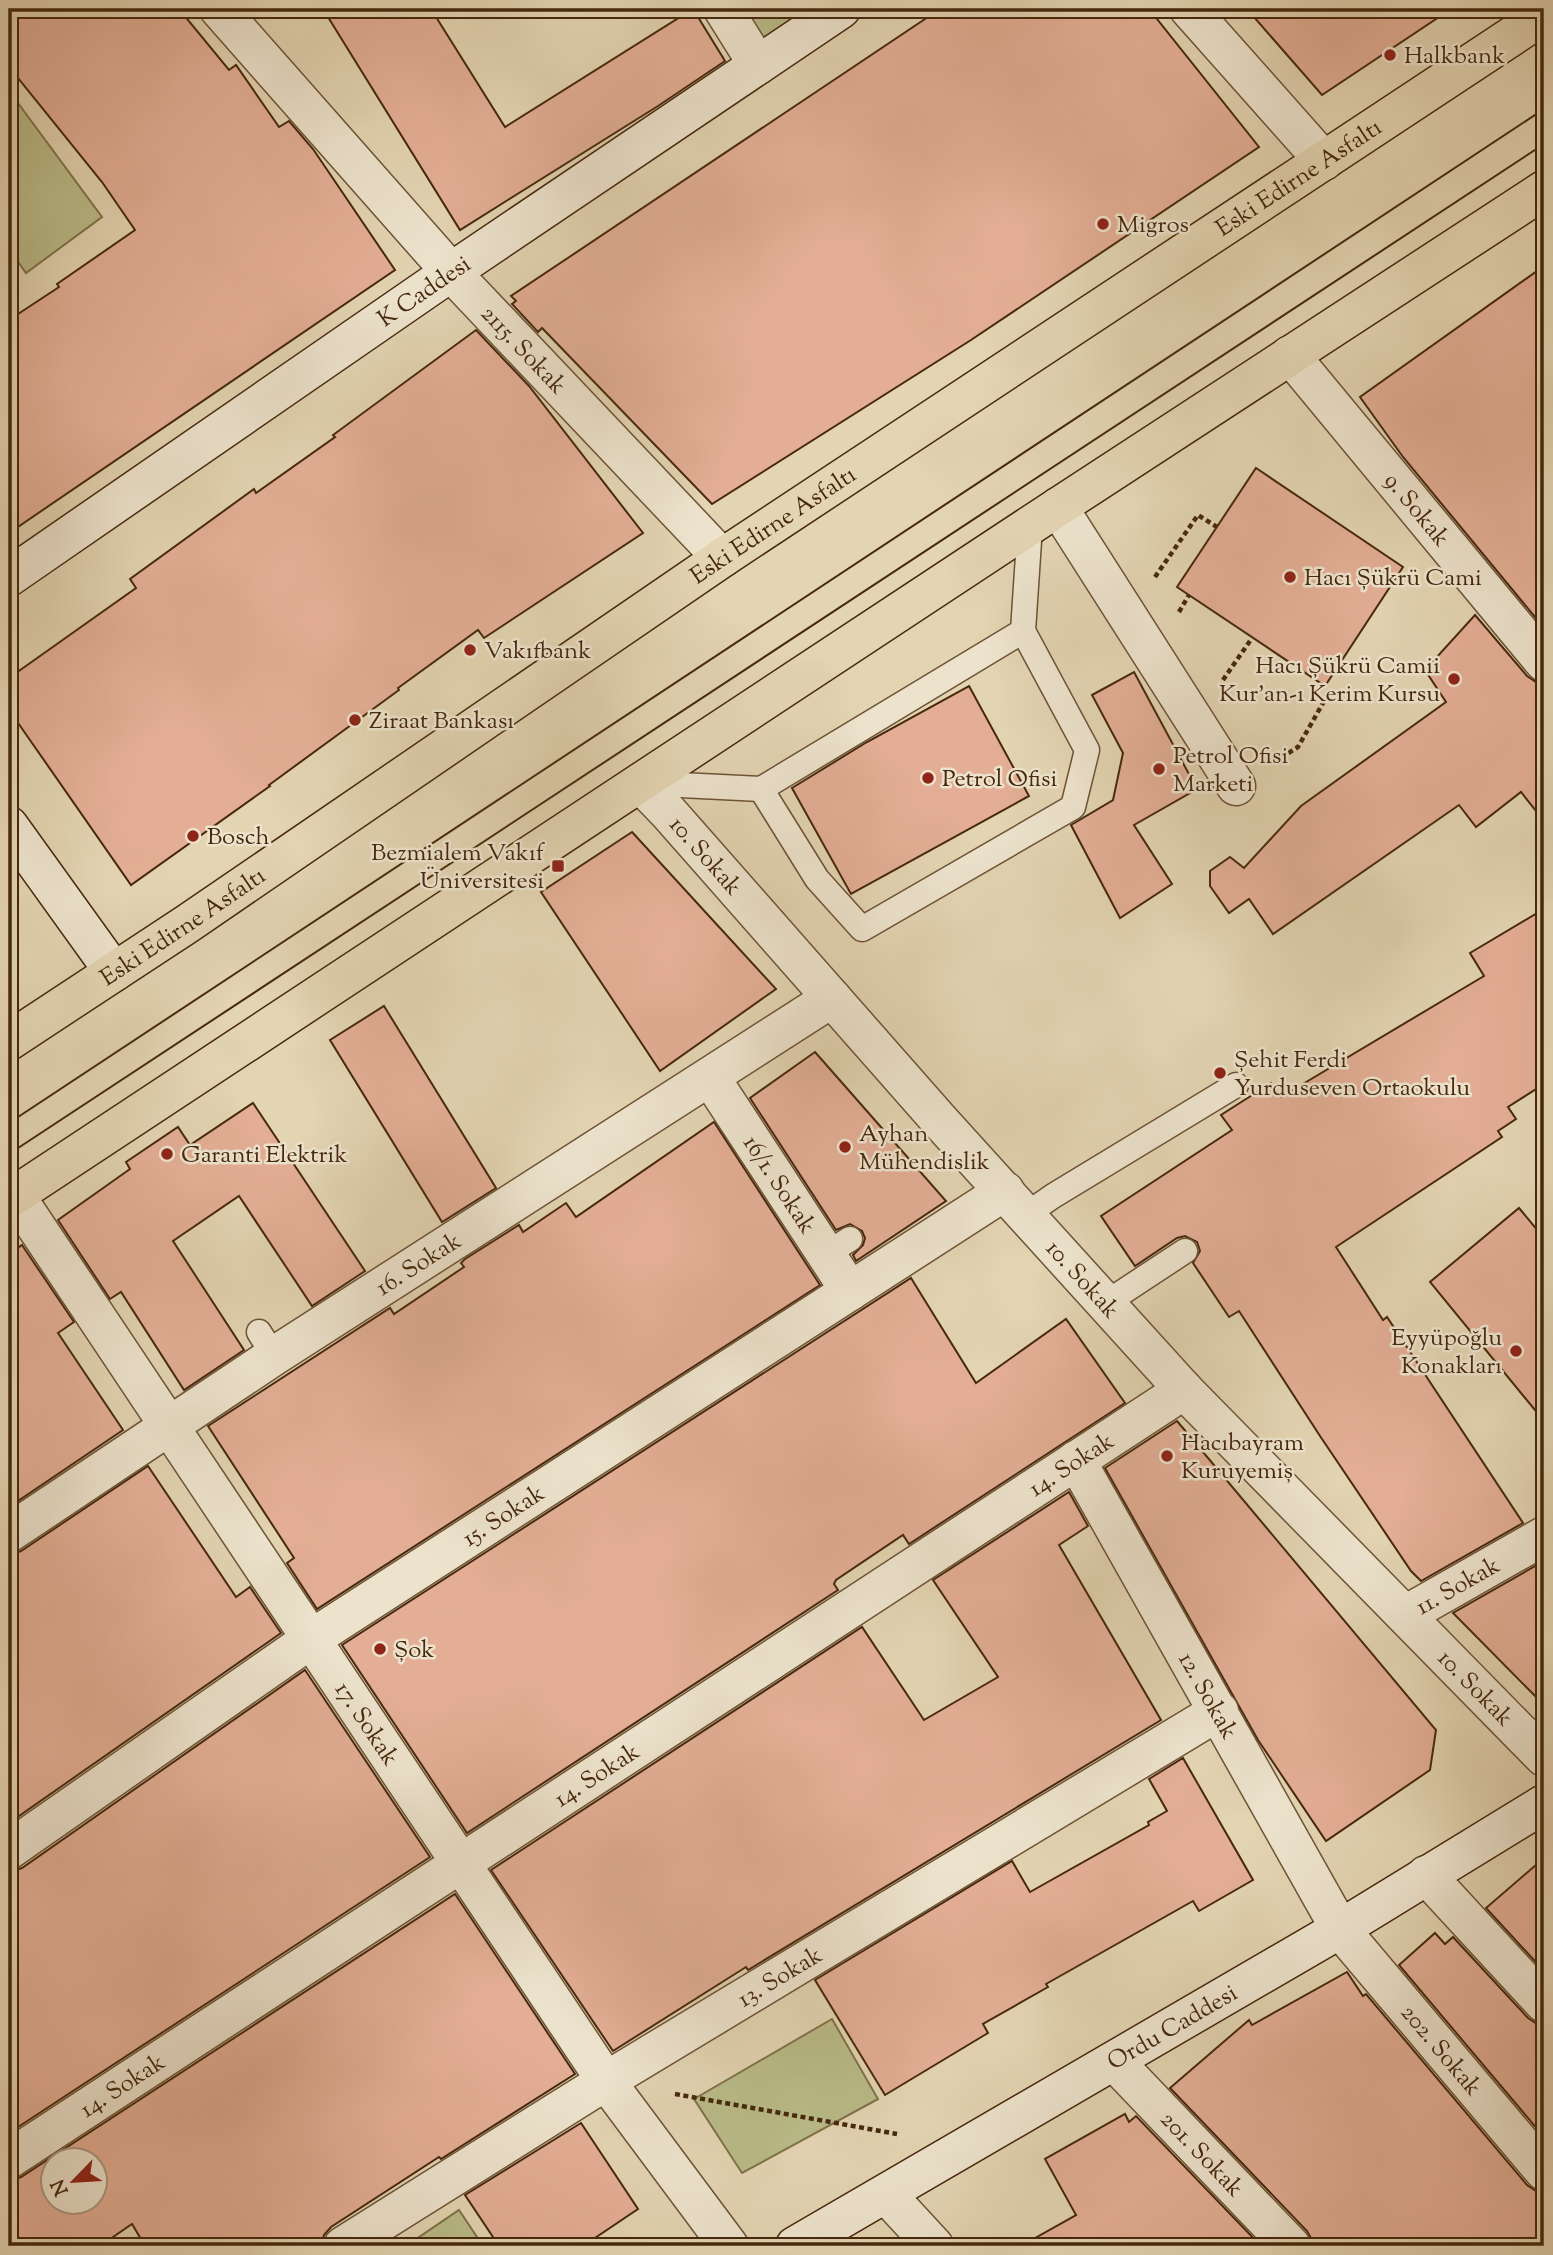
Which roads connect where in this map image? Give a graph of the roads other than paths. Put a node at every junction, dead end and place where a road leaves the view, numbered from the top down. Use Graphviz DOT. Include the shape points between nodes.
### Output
graph roads {
  1 [pos="219,9"];
  2 [pos="723,9"];
  3 [pos="841,9"];
  4 [pos="1189,9"];
  5 [pos="1544,15"];
  6 [pos="758,65"];
  7 [pos="1324,161"];
  8 [pos="1544,190"];
  9 [pos="450,272"];
  10 [pos="1290,355"];
  11 [pos="1044,516"];
  12 [pos="722,558"];
  13 [pos="9,577"];
  14 [pos="1023,631"];
  15 [pos="1544,662"];
  16 [pos="640,783"];
  17 [pos="1236,786"];
  18 [pos="761,789"];
  19 [pos="9,826"];
  20 [pos="114,972"];
  21 [pos="832,998"];
  22 [pos="9,1041"];
  23 [pos="710,1077"];
  24 [pos="1236,1085"];
  25 [pos="12,1197"];
  26 [pos="1016,1203"];
  27 [pos="1185,1251"];
  28 [pos="850,1291"];
  29 [pos="1106,1303"];
  30 [pos="1184,1390"];
  31 [pos="169,1428"];
  32 [pos="1076,1460"];
  33 [pos="9,1533"];
  34 [pos="1544,1536"];
  35 [pos="1407,1614"];
  36 [pos="311,1639"];
  37 [pos="1219,1711"];
  38 [pos="1544,1757"];
  39 [pos="1544,1804"];
  40 [pos="9,1850"];
  41 [pos="462,1862"];
  42 [pos="1426,1875"];
  43 [pos="1340,1929"];
  44 [pos="1544,2003"];
  45 [pos="1114,2060"];
  46 [pos="606,2081"];
  47 [pos="9,2160"];
  48 [pos="1544,2171"];
  49 [pos="886,2194"];
  50 [pos="343,2246"];
  51 [pos="729,2246"];
  52 [pos="795,2246"];
  53 [pos="933,2246"];
  54 [pos="1291,2246"];
  1 -- 9 [label="street, 2115. Sokak"];
  2 -- 6 [label="street"];
  3 -- 6 [label="street, K Caddesi"];
  4 -- 7 [label="street"];
  5 -- 7 [label="main road, Eski Edirne Asfaltı"];
  6 -- 9 [label="street, K Caddesi"];
  7 -- 12 [label="main road, Eski Edirne Asfaltı"];
  8 -- 10 [label="main road"];
  9 -- 12 [label="street, 2115. Sokak"];
  9 -- 13 [label="street, K Caddesi"];
  10 -- 11 [label="main road"];
  10 -- 15 [label="street, 9. Sokak"];
  11 -- 14 [label="lane"];
  11 -- 16 [label="main road"];
  11 -- 17 [label="street"];
  12 -- 20 [label="main road, Eski Edirne Asfaltı"];
  14 -- 18 [label="lane"];
  14 -- 18 [label="lane" via="1087,750 1073,807 862,929 817,879"];
  16 -- 18 [label="lane"];
  16 -- 21 [label="street, 10. Sokak"];
  16 -- 25 [label="main road"];
  19 -- 20 [label="street"];
  20 -- 22 [label="main road, Eski Edirne Asfaltı"];
  21 -- 23 [label="street, 16. Sokak"];
  21 -- 26 [label="street, 10. Sokak"];
  23 -- 28 [label="street, 16/1. Sokak" via="838,1246"];
  23 -- 31 [label="street, 16. Sokak" via="267,1344"];
  24 -- 26 [label="lane" via="1052,1196"];
  25 -- 31 [label="street, 17. Sokak"];
  26 -- 28 [label="street, 15. Sokak"];
  26 -- 29 [label="street, 10. Sokak"];
  27 -- 29 [label="lane"];
  28 -- 36 [label="street, 15. Sokak"];
  29 -- 30 [label="street, 10. Sokak"];
  30 -- 32 [label="street, 14. Sokak"];
  30 -- 35 [label="street, 10. Sokak"];
  31 -- 33 [label="street, 16. Sokak"];
  31 -- 36 [label="street, 17. Sokak"];
  32 -- 37 [label="street, 12. Sokak"];
  32 -- 41 [label="street, 14. Sokak"];
  34 -- 35 [label="street, 11. Sokak"];
  35 -- 38 [label="street, 10. Sokak"];
  36 -- 40 [label="street, 15. Sokak"];
  36 -- 41 [label="street, 17. Sokak"];
  37 -- 43 [label="street, 12. Sokak"];
  37 -- 46 [label="street, 13. Sokak"];
  39 -- 42 [label="street, Ordu Caddesi"];
  41 -- 46 [label="street, 17. Sokak"];
  41 -- 47 [label="street, 14. Sokak"];
  42 -- 43 [label="street, Ordu Caddesi"];
  42 -- 44 [label="street"];
  43 -- 45 [label="street, Ordu Caddesi"];
  43 -- 48 [label="street, 202. Sokak"];
  45 -- 49 [label="street, Ordu Caddesi"];
  45 -- 54 [label="street, 201. Sokak"];
  46 -- 50 [label="street, 13. Sokak"];
  46 -- 51 [label="street, 17. Sokak"];
  49 -- 52 [label="street, Ordu Caddesi"];
  49 -- 53 [label="street"];
}
